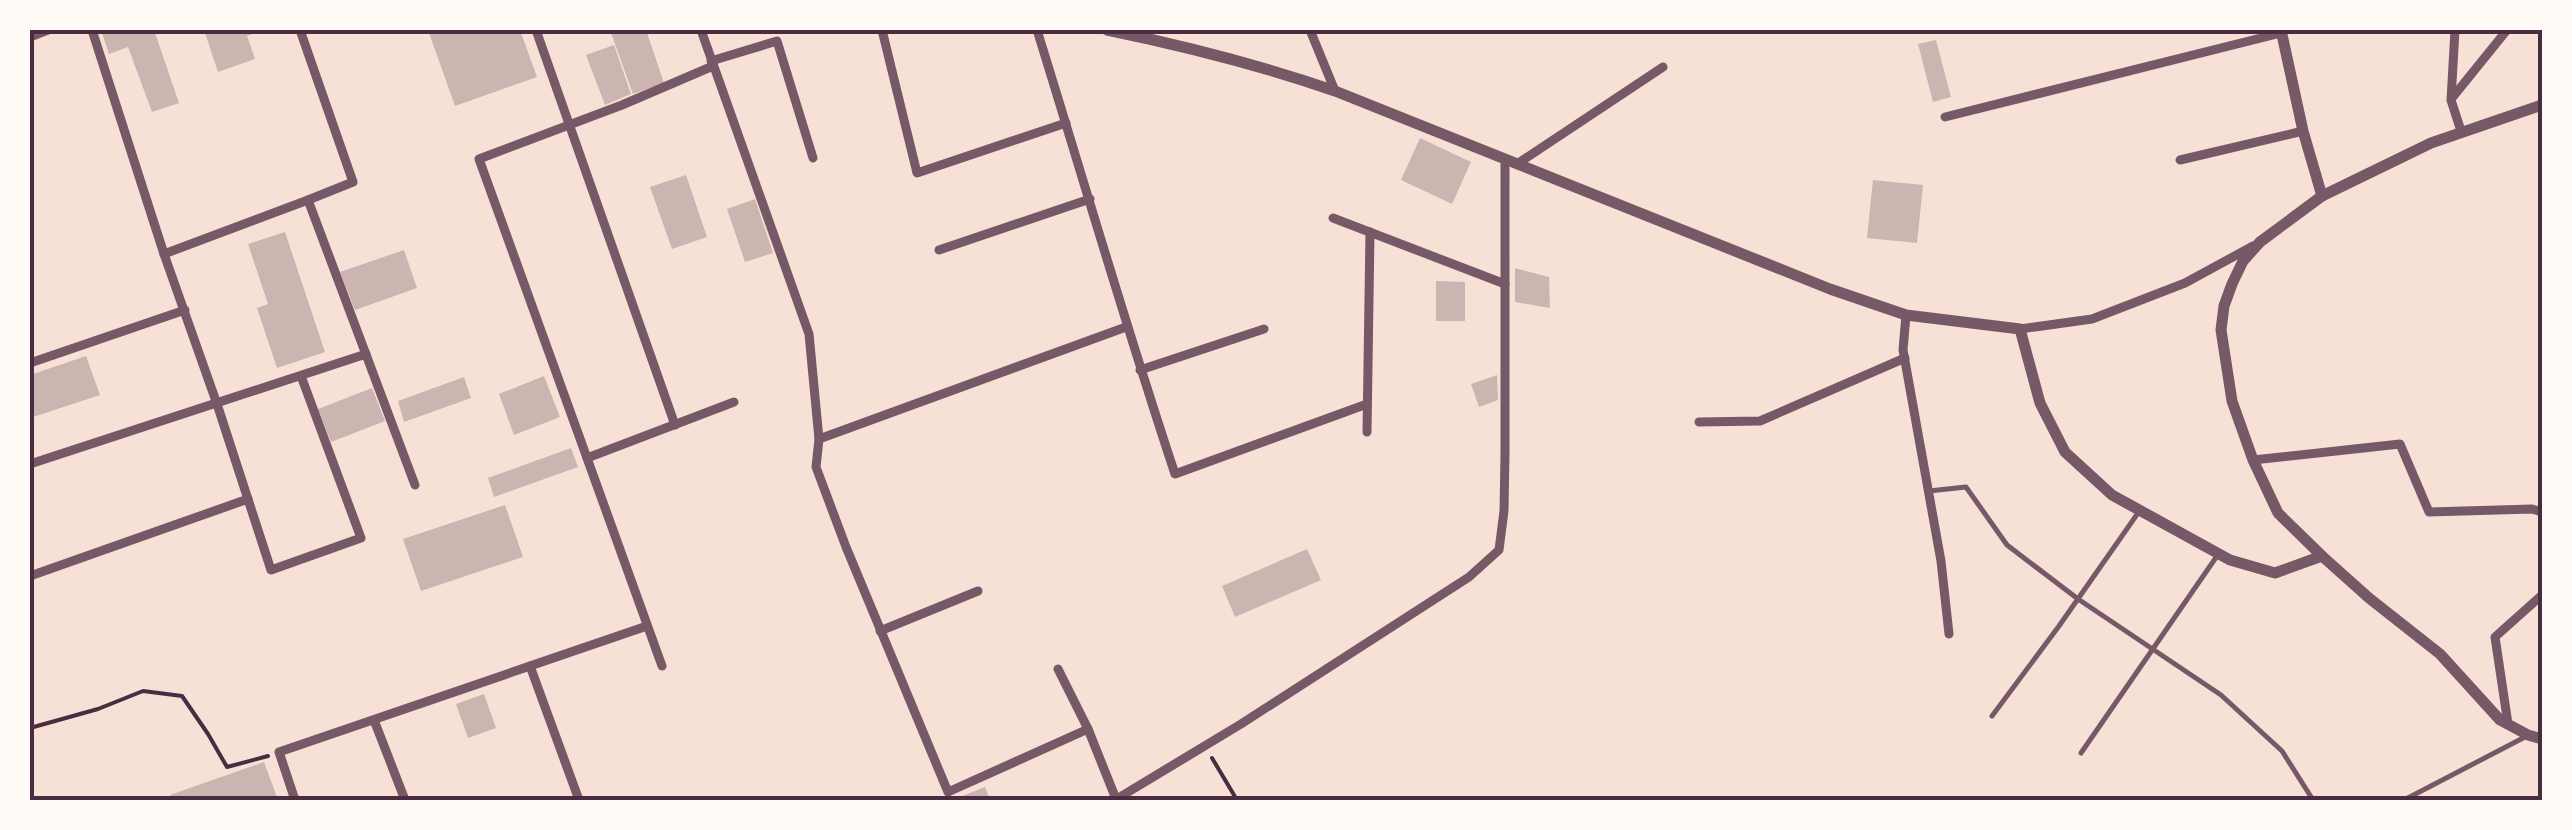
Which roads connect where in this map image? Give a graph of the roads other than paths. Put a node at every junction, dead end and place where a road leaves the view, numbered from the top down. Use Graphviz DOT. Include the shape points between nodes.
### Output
graph roads {
  1 [pos="48,30"];
  2 [pos="92,30"];
  3 [pos="300,30"];
  4 [pos="536,30"];
  5 [pos="701,30"];
  6 [pos="882,30"];
  7 [pos="1037,30"];
  8 [pos="1107,30"];
  9 [pos="1310,30"];
  10 [pos="2456,30"];
  11 [pos="2507,30"];
  12 [pos="2281,32"];
  13 [pos="30,37"];
  14 [pos="712,64"];
  15 [pos="1663,67"];
  16 [pos="1335,91"];
  17 [pos="2451,100"];
  18 [pos="2542,105"];
  19 [pos="1945,117"];
  20 [pos="1066,123"];
  21 [pos="569,125"];
  22 [pos="2304,131"];
  23 [pos="2461,132"];
  24 [pos="813,158"];
  25 [pos="2180,160"];
  26 [pos="1511,162"];
  27 [pos="2322,196"];
  28 [pos="1090,199"];
  29 [pos="308,200"];
  30 [pos="1333,218"];
  31 [pos="1370,232"];
  32 [pos="2260,242"];
  33 [pos="939,250"];
  34 [pos="164,254"];
  35 [pos="1505,284"];
  36 [pos="184,310"];
  37 [pos="1906,315"];
  38 [pos="1126,327"];
  39 [pos="1264,329"];
  40 [pos="2020,329"];
  41 [pos="366,354"];
  42 [pos="1905,358"];
  43 [pos="30,363"];
  44 [pos="1140,370"];
  45 [pos="301,376"];
  46 [pos="734,402"];
  47 [pos="217,404"];
  48 [pos="1367,404"];
  49 [pos="1699,422"];
  50 [pos="675,425"];
  51 [pos="1367,432"];
  52 [pos="820,440"];
  53 [pos="587,458"];
  54 [pos="2253,460"];
  55 [pos="30,464"];
  56 [pos="415,485"];
  57 [pos="1929,491"];
  58 [pos="248,499"];
  59 [pos="2140,510"];
  60 [pos="2542,512"];
  61 [pos="2218,553"];
  62 [pos="2322,556"];
  63 [pos="30,576"];
  64 [pos="978,591"];
  65 [pos="2542,595"];
  66 [pos="2078,600"];
  67 [pos="647,626"];
  68 [pos="880,632"];
  69 [pos="1949,634"];
  70 [pos="2153,649"];
  71 [pos="530,666"];
  72 [pos="662,666"];
  73 [pos="1058,669"];
  74 [pos="1992,716"];
  75 [pos="374,720"];
  76 [pos="2508,724"];
  77 [pos="1088,729"];
  78 [pos="2528,735"];
  79 [pos="2542,738"];
  80 [pos="2081,753"];
  81 [pos="295,800"];
  82 [pos="404,800"];
  83 [pos="579,800"];
  84 [pos="1116,800"];
  85 [pos="2313,800"];
  86 [pos="2404,800"];
  1 -- 13 [label="street"];
  2 -- 34 [label="street"];
  3 -- 29 [label="street" via="352,182"];
  4 -- 21 [label="street"];
  5 -- 14 [label="street"];
  6 -- 20 [label="street" via="917,173"];
  7 -- 20 [label="street"];
  8 -- 16 [label="street" via="1202,50"];
  9 -- 16 [label="street"];
  10 -- 17 [label="street"];
  11 -- 17 [label="street"];
  12 -- 19 [label="street"];
  12 -- 22 [label="street"];
  14 -- 21 [label="street"];
  14 -- 24 [label="street" via="778,41"];
  14 -- 52 [label="street" via="809,334"];
  15 -- 26 [label="street"];
  16 -- 26 [label="street"];
  17 -- 23 [label="street"];
  18 -- 23 [label="street"];
  20 -- 28 [label="street"];
  21 -- 50 [label="street"];
  21 -- 53 [label="street" via="479,159"];
  22 -- 25 [label="street"];
  22 -- 27 [label="street"];
  23 -- 27 [label="street"];
  26 -- 35 [label="street"];
  26 -- 37 [label="street"];
  27 -- 32 [label="street"];
  28 -- 33 [label="street"];
  28 -- 38 [label="street"];
  29 -- 34 [label="street"];
  29 -- 41 [label="street"];
  30 -- 31 [label="street"];
  31 -- 35 [label="street"];
  31 -- 48 [label="street"];
  32 -- 40 [label="street" via="2185,283 2092,320"];
  32 -- 54 [label="street" via="2232,284 2221,330 2232,402"];
  34 -- 36 [label="street"];
  35 -- 84 [label="street" via="1500,550 1469,577"];
  36 -- 43 [label="street"];
  36 -- 47 [label="street"];
  37 -- 40 [label="street"];
  37 -- 42 [label="street"];
  38 -- 44 [label="street"];
  38 -- 52 [label="street"];
  39 -- 44 [label="street"];
  40 -- 59 [label="street" via="2040,403 2065,452 2112,495"];
  41 -- 45 [label="street"];
  41 -- 56 [label="street"];
  42 -- 49 [label="street" via="1760,421"];
  42 -- 57 [label="street"];
  44 -- 48 [label="street" via="1175,474"];
  45 -- 47 [label="street"];
  45 -- 58 [label="street" via="361,538 271,570"];
  46 -- 50 [label="street"];
  47 -- 55 [label="street"];
  47 -- 58 [label="street"];
  48 -- 51 [label="street"];
  50 -- 53 [label="street"];
  52 -- 68 [label="street" via="816,467"];
  53 -- 67 [label="street"];
  54 -- 60 [label="street" via="2400,444 2429,512"];
  54 -- 62 [label="street" via="2278,513"];
  57 -- 66 [label="lane" via="1966,487 2007,545"];
  57 -- 69 [label="street"];
  58 -- 63 [label="street"];
  59 -- 61 [label="street"];
  59 -- 66 [label="lane"];
  61 -- 62 [label="street" via="2275,573"];
  61 -- 70 [label="lane"];
  62 -- 76 [label="street" via="2440,654"];
  64 -- 68 [label="street"];
  65 -- 76 [label="street" via="2494,638"];
  66 -- 70 [label="lane"];
  66 -- 74 [label="lane"];
  67 -- 71 [label="street"];
  67 -- 72 [label="street"];
  68 -- 77 [label="street" via="948,792"];
  70 -- 80 [label="lane"];
  70 -- 85 [label="lane" via="2221,695 2282,750"];
  71 -- 75 [label="street"];
  71 -- 83 [label="street"];
  73 -- 77 [label="street"];
  75 -- 81 [label="street" via="278,752"];
  75 -- 82 [label="street"];
  76 -- 78 [label="street"];
  77 -- 84 [label="street"];
  78 -- 79 [label="street"];
  78 -- 86 [label="lane"];
}
